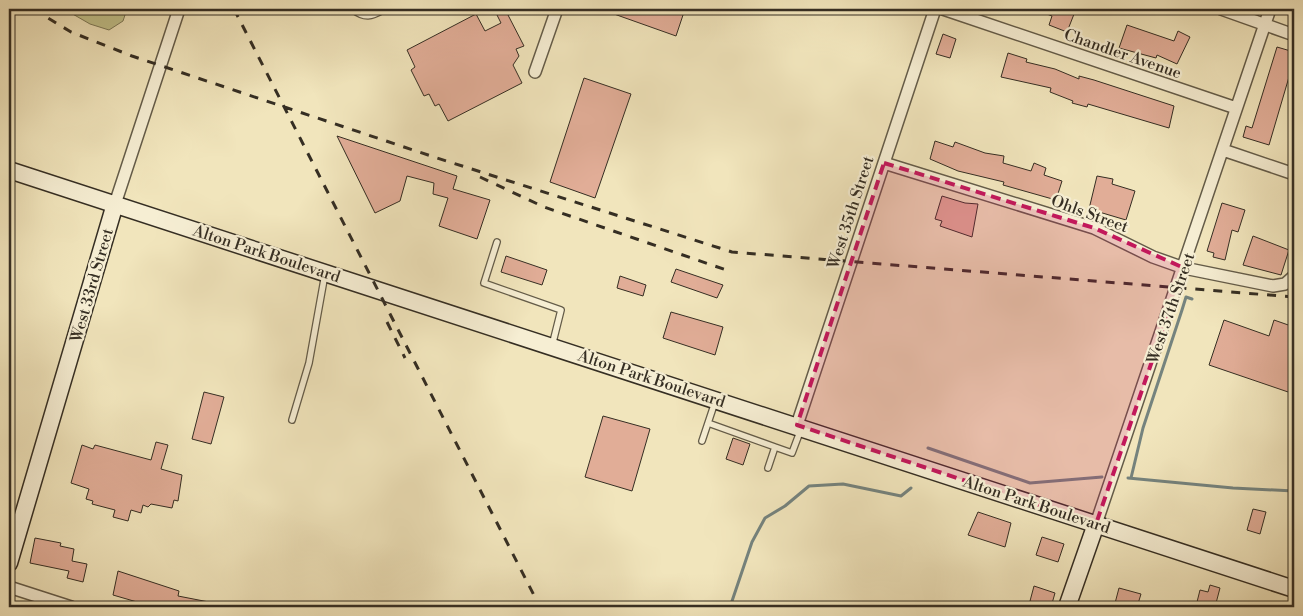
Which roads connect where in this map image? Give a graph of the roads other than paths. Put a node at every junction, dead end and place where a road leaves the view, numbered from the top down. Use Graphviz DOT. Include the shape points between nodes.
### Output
graph roads {
  1 [pos="179,9"];
  2 [pos="352,9"];
  3 [pos="385,9"];
  4 [pos="557,9"];
  5 [pos="934,9"];
  6 [pos="943,9"];
  7 [pos="1221,9"];
  8 [pos="1270,9"];
  9 [pos="1265,25"];
  10 [pos="1294,35"];
  11 [pos="535,72"];
  12 [pos="1236,108"];
  13 [pos="1223,150"];
  14 [pos="884,163"];
  15 [pos="9,170"];
  16 [pos="1294,174"];
  17 [pos="111,203"];
  18 [pos="497,242"];
  19 [pos="1184,268"];
  20 [pos="326,272"];
  21 [pos="1294,276"];
  22 [pos="552,346"];
  23 [pos="716,400"];
  24 [pos="292,420"];
  25 [pos="708,423"];
  26 [pos="799,426"];
  27 [pos="702,441"];
  28 [pos="775,447"];
  29 [pos="768,468"];
  30 [pos="1096,524"];
  31 [pos="9,564"];
  32 [pos="9,587"];
  33 [pos="1294,589"];
  34 [pos="71,607"];
  35 [pos="1067,607"];
  1 -- 17 [label="street, West 33rd Street"];
  2 -- 3 [label="lane" via="361,16 371,17"];
  4 -- 11 [label="street"];
  5 -- 14 [label="street, West 35th Street"];
  6 -- 12 [label="street, Chandler Avenue"];
  7 -- 9 [label="street"];
  8 -- 9 [label="street, West 37th Street"];
  9 -- 10 [label="street"];
  9 -- 12 [label="street, West 37th Street"];
  12 -- 13 [label="street, West 37th Street"];
  13 -- 16 [label="street"];
  13 -- 19 [label="street, West 37th Street"];
  14 -- 19 [label="street, Ohls Street" via="1094,228 1153,257"];
  14 -- 26 [label="street, West 35th Street"];
  15 -- 17 [label="main road, Alton Park Boulevard"];
  17 -- 20 [label="main road, Alton Park Boulevard"];
  17 -- 31 [label="main road, West 33rd Street"];
  18 -- 22 [label="lane" via="484,283 561,310"];
  19 -- 21 [label="street, Ohls Street" via="1262,284 1285,284"];
  19 -- 30 [label="street, West 37th Street"];
  20 -- 22 [label="main road, Alton Park Boulevard"];
  20 -- 24 [label="lane" via="309,363"];
  22 -- 23 [label="main road, Alton Park Boulevard"];
  23 -- 25 [label="lane"];
  23 -- 26 [label="main road, Alton Park Boulevard"];
  25 -- 27 [label="lane"];
  25 -- 28 [label="lane"];
  26 -- 28 [label="lane" via="792,452"];
  26 -- 30 [label="main road, Alton Park Boulevard"];
  28 -- 29 [label="lane"];
  30 -- 33 [label="main road, Alton Park Boulevard"];
  30 -- 35 [label="main road, West 37th Street"];
  32 -- 34 [label="street"];
}
